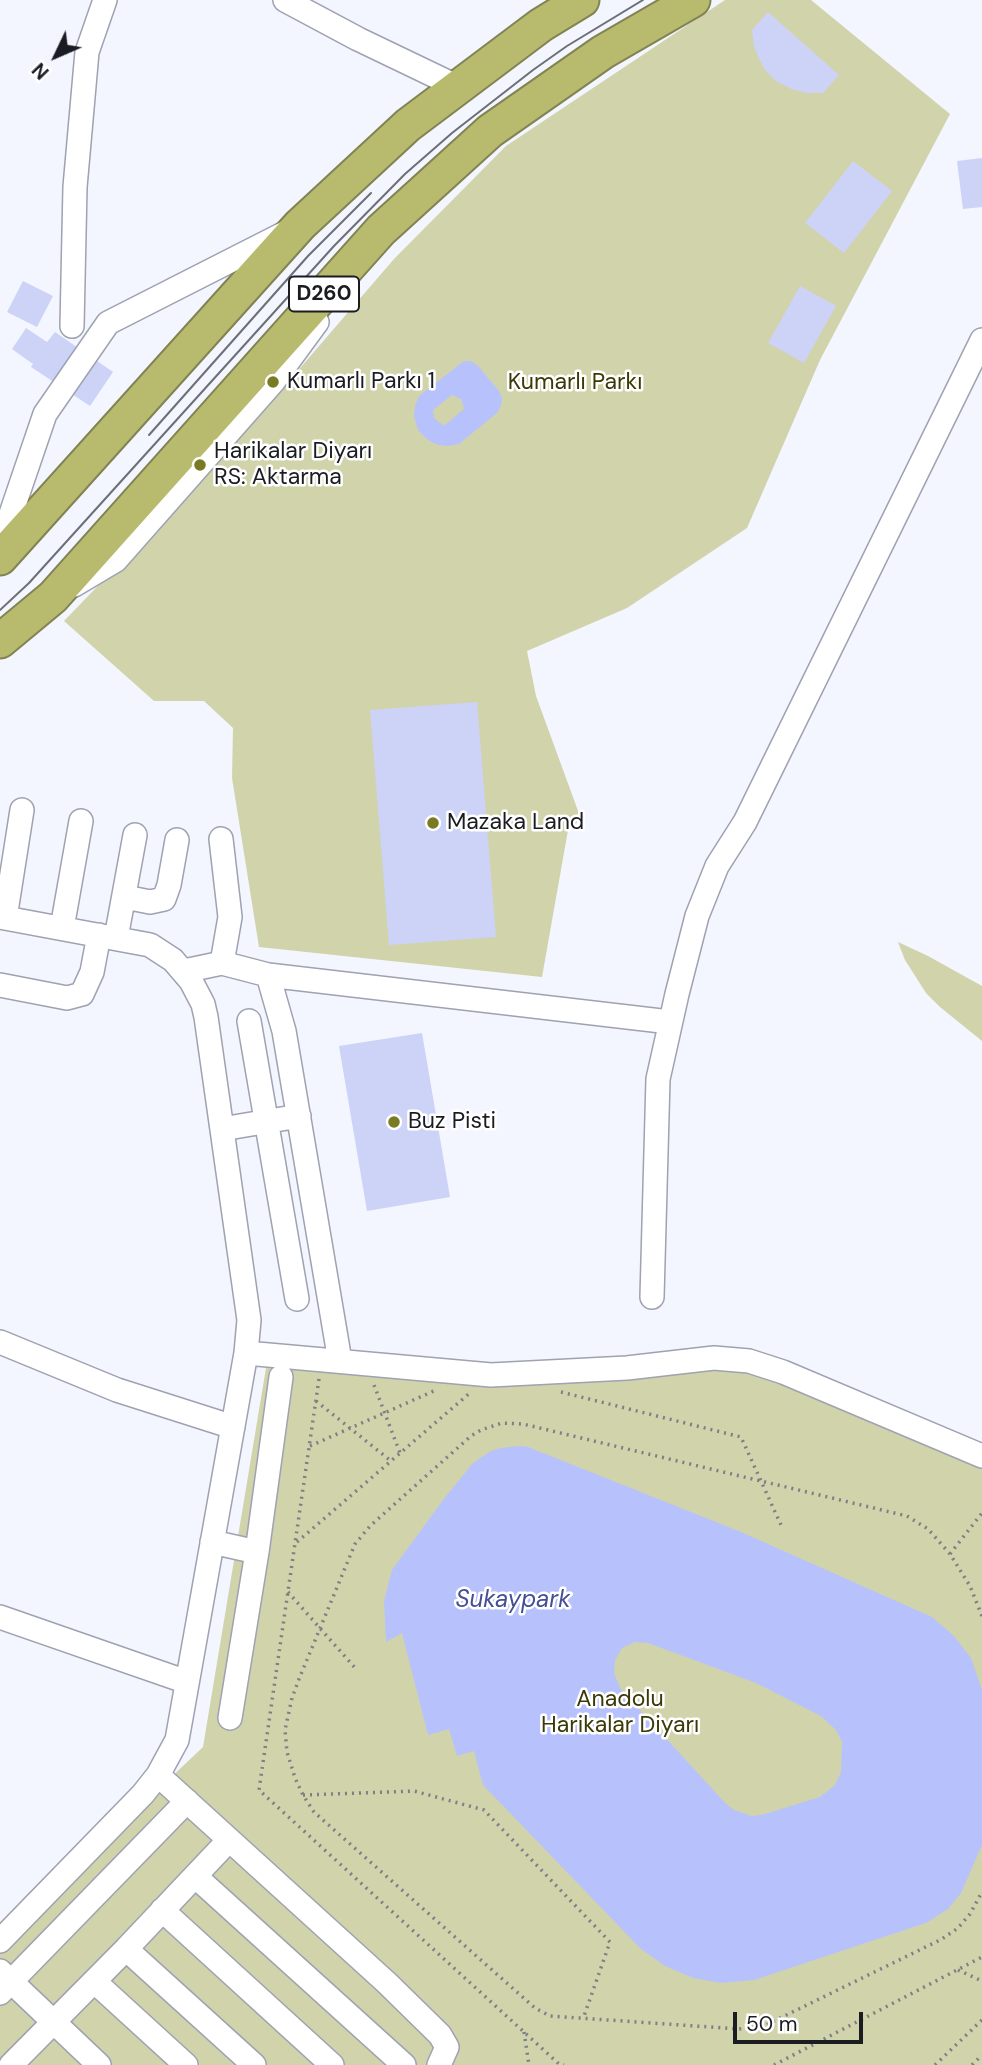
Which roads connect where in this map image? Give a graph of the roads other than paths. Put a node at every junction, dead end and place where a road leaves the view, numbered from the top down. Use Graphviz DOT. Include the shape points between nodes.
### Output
graph roads {
  1 [pos="105,0"];
  2 [pos="285,0"];
  3 [pos="582,0"];
  4 [pos="693,0"];
  5 [pos="458,87"];
  6 [pos="300,225"];
  7 [pos="72,326"];
  8 [pos="982,340"];
  9 [pos="0,545"];
  10 [pos="0,558"];
  11 [pos="0,641"];
  12 [pos="22,810"];
  13 [pos="81,821"];
  14 [pos="135,835"];
  15 [pos="221,839"];
  16 [pos="177,841"];
  17 [pos="124,897"];
  18 [pos="2,917"];
  19 [pos="62,928"];
  20 [pos="107,937"];
  21 [pos="222,963"];
  22 [pos="184,971"];
  23 [pos="268,975"];
  24 [pos="0,985"];
  25 [pos="249,1021"];
  26 [pos="670,1022"];
  27 [pos="299,1116"];
  28 [pos="265,1122"];
  29 [pos="222,1129"];
  30 [pos="652,1297"];
  31 [pos="297,1299"];
  32 [pos="0,1342"];
  33 [pos="246,1353"];
  34 [pos="340,1361"];
  35 [pos="281,1377"];
  36 [pos="233,1427"];
  37 [pos="982,1455"];
  38 [pos="212,1542"];
  39 [pos="257,1552"];
  40 [pos="0,1617"];
  41 [pos="187,1682"];
  42 [pos="230,1718"];
  43 [pos="158,1775"];
  44 [pos="187,1801"];
  45 [pos="229,1840"];
  46 [pos="195,1876"];
  47 [pos="162,1910"];
  48 [pos="0,1941"];
  49 [pos="127,1949"];
  50 [pos="4,1982"];
  51 [pos="94,1982"];
  52 [pos="54,2022"];
  53 [pos="11,2065"];
  54 [pos="99,2065"];
  55 [pos="186,2065"];
  56 [pos="254,2065"];
  57 [pos="332,2065"];
  58 [pos="404,2065"];
  59 [pos="439,2065"];
  1 -- 7 [label="street" via="87,52 75,187"];
  2 -- 5 [label="street"];
  3 -- 5 [label="highway, D260"];
  4 -- 11 [label="highway, D260" via="603,52 489,131 381,230 53,597"];
  5 -- 6 [label="highway, D260" via="408,125"];
  6 -- 9 [label="street" via="108,323 45,414"];
  6 -- 10 [label="highway, D260"];
  8 -- 26 [label="street" via="706,890"];
  12 -- 18 [label="street"];
  13 -- 19 [label="street"];
  14 -- 17 [label="street"];
  15 -- 21 [label="street" via="230,917"];
  16 -- 17 [label="street" via="164,899 150,902"];
  17 -- 20 [label="street"];
  18 -- 19 [label="street"];
  19 -- 20 [label="street"];
  20 -- 22 [label="street" via="150,944"];
  20 -- 24 [label="street" via="82,994 66,998"];
  21 -- 22 [label="street"];
  21 -- 23 [label="street"];
  22 -- 29 [label="street" via="198,992 206,1017"];
  23 -- 26 [label="street"];
  23 -- 27 [label="street" via="285,1031"];
  25 -- 28 [label="street"];
  26 -- 30 [label="street" via="659,1079"];
  27 -- 28 [label="street"];
  27 -- 34 [label="street"];
  28 -- 29 [label="street"];
  28 -- 31 [label="street"];
  29 -- 33 [label="street" via="249,1320"];
  32 -- 36 [label="street" via="117,1390"];
  33 -- 34 [label="street"];
  33 -- 36 [label="street"];
  34 -- 37 [label="street" via="491,1375 714,1358 749,1361"];
  35 -- 39 [label="street"];
  36 -- 38 [label="street"];
  38 -- 39 [label="street"];
  38 -- 41 [label="street"];
  39 -- 42 [label="street"];
  40 -- 41 [label="street"];
  41 -- 43 [label="street" via="177,1740"];
  43 -- 44 [label="street"];
  43 -- 48 [label="street"];
  44 -- 45 [label="street"];
  44 -- 50 [label="street"];
  45 -- 46 [label="street"];
  45 -- 59 [label="street" via="440,2035 447,2047"];
  46 -- 47 [label="street"];
  46 -- 58 [label="street"];
  47 -- 49 [label="street"];
  47 -- 57 [label="street"];
  49 -- 51 [label="street"];
  49 -- 56 [label="street"];
  50 -- 52 [label="street"];
  51 -- 52 [label="street"];
  51 -- 55 [label="street"];
  52 -- 53 [label="street"];
  52 -- 54 [label="street"];
}
